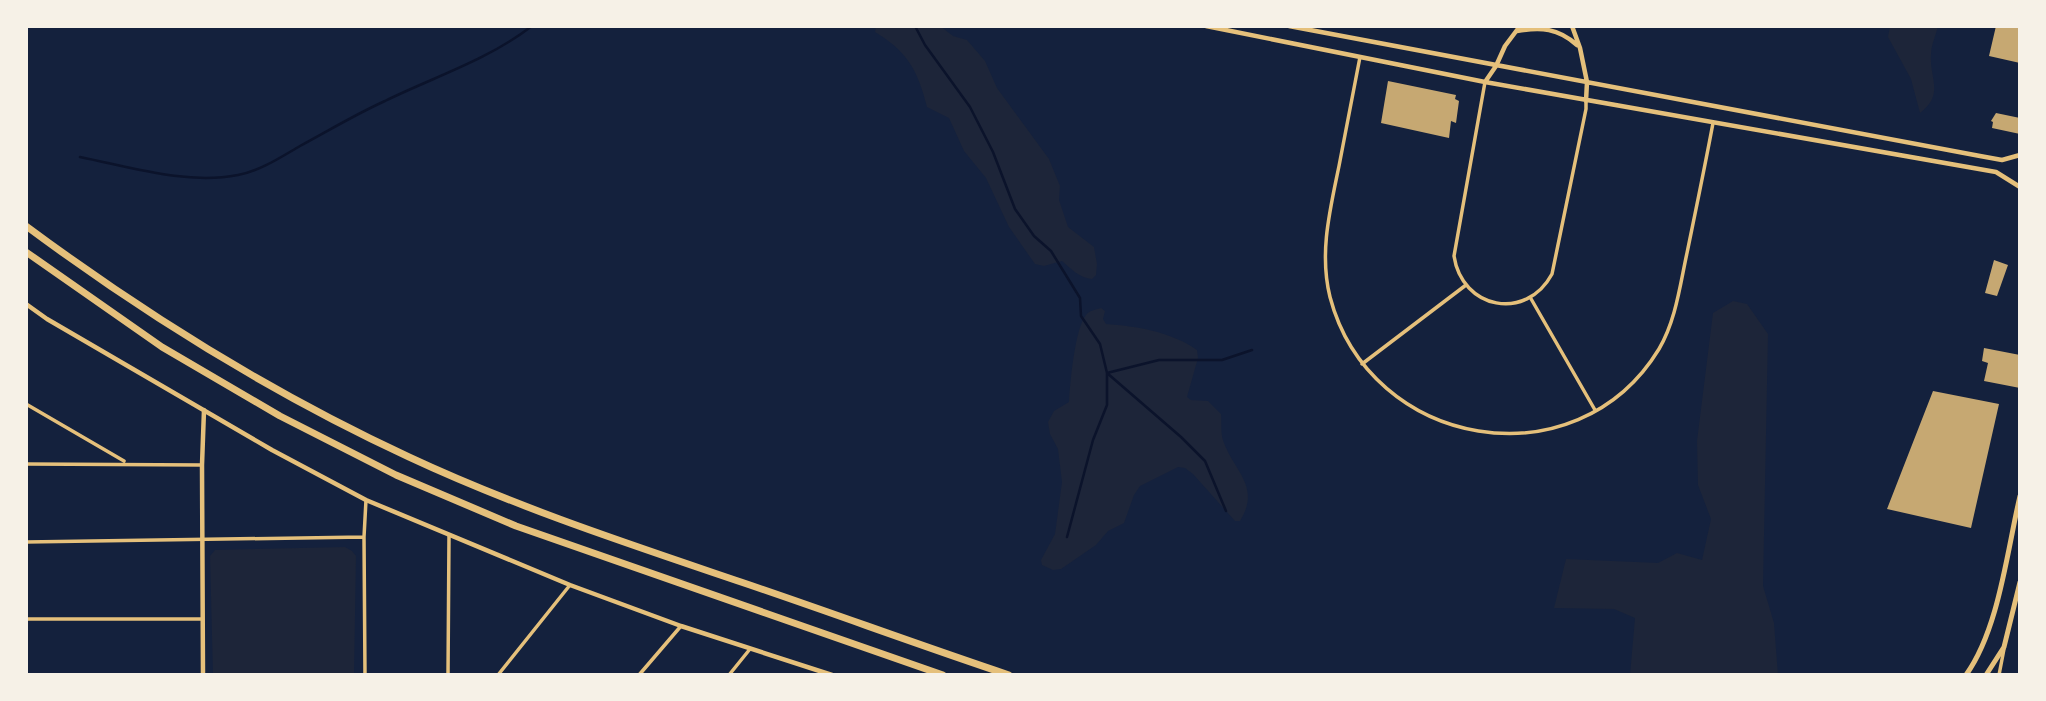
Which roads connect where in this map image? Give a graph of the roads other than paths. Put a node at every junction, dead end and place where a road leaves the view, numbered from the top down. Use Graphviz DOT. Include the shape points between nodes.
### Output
graph roads {
  1 [pos="1206,26"];
  2 [pos="1289,26"];
  3 [pos="1572,26"];
  4 [pos="1519,29"];
  5 [pos="1580,48"];
  6 [pos="1360,57"];
  7 [pos="1496,66"];
  8 [pos="1485,82"];
  9 [pos="1587,82"];
  10 [pos="1586,101"];
  11 [pos="1713,123"];
  12 [pos="2020,155"];
  13 [pos="2020,187"];
  14 [pos="26,226"];
  15 [pos="26,252"];
  16 [pos="1466,285"];
  17 [pos="1531,297"];
  18 [pos="26,304"];
  19 [pos="1362,363"];
  20 [pos="26,404"];
  21 [pos="204,410"];
  22 [pos="1595,410"];
  23 [pos="126,463"];
  24 [pos="26,464"];
  25 [pos="202,465"];
  26 [pos="2020,496"];
  27 [pos="366,500"];
  28 [pos="449,536"];
  29 [pos="364,537"];
  30 [pos="202,540"];
  31 [pos="26,542"];
  32 [pos="2020,583"];
  33 [pos="570,585"];
  34 [pos="202,618"];
  35 [pos="26,619"];
  36 [pos="681,626"];
  37 [pos="2004,647"];
  38 [pos="750,649"];
  39 [pos="1975,661"];
  40 [pos="819,673"];
  41 [pos="203,675"];
  42 [pos="365,675"];
  43 [pos="448,675"];
  44 [pos="498,675"];
  45 [pos="639,675"];
  46 [pos="729,675"];
  47 [pos="832,675"];
  48 [pos="943,675"];
  49 [pos="1009,675"];
  50 [pos="1966,675"];
  51 [pos="1973,675"];
  52 [pos="1986,675"];
  53 [pos="1999,675"];
  1 -- 6 [label="street"];
  2 -- 7 [label="street"];
  3 -- 5 [label="street"];
  4 -- 5 [label="street" via="1553,30"];
  4 -- 7 [label="street" via="1504,46"];
  5 -- 9 [label="street"];
  6 -- 8 [label="street"];
  6 -- 19 [label="street" via="1325,257 1334,310"];
  7 -- 8 [label="street"];
  7 -- 9 [label="street"];
  8 -- 10 [label="street"];
  8 -- 16 [label="street" via="1454,248 1455,264"];
  9 -- 10 [label="street"];
  9 -- 12 [label="street" via="2002,160"];
  10 -- 11 [label="street"];
  10 -- 17 [label="street" via="1555,267"];
  11 -- 13 [label="street" via="1996,172"];
  11 -- 22 [label="street" via="1673,320 1639,375"];
  14 -- 49 [label="highway" via="172,329 298,402 408,457 521,506"];
  15 -- 48 [label="highway" via="162,347 280,416 396,475 516,526"];
  16 -- 17 [label="street" via="1478,296 1500,304"];
  16 -- 19 [label="street"];
  17 -- 22 [label="street"];
  18 -- 21 [label="street"];
  19 -- 22 [label="street" via="1407,405 1463,429 1527,433"];
  20 -- 23 [label="street"];
  21 -- 25 [label="street"];
  21 -- 27 [label="street"];
  23 -- 24 [label="street"];
  23 -- 25 [label="street"];
  25 -- 30 [label="street"];
  26 -- 39 [label="main road" via="1990,623"];
  27 -- 28 [label="street"];
  27 -- 29 [label="street"];
  28 -- 33 [label="street"];
  28 -- 43 [label="street"];
  29 -- 30 [label="street"];
  29 -- 42 [label="street"];
  30 -- 31 [label="street"];
  30 -- 34 [label="street"];
  32 -- 37 [label="main road"];
  33 -- 36 [label="street"];
  33 -- 44 [label="street"];
  34 -- 35 [label="street"];
  34 -- 41 [label="street"];
  36 -- 38 [label="street"];
  36 -- 45 [label="street"];
  37 -- 52 [label="main road"];
  37 -- 53 [label="street"];
  38 -- 40 [label="street"];
  38 -- 46 [label="street"];
  39 -- 50 [label="main road"];
  39 -- 51 [label="main road"];
  40 -- 47 [label="street"];
}
